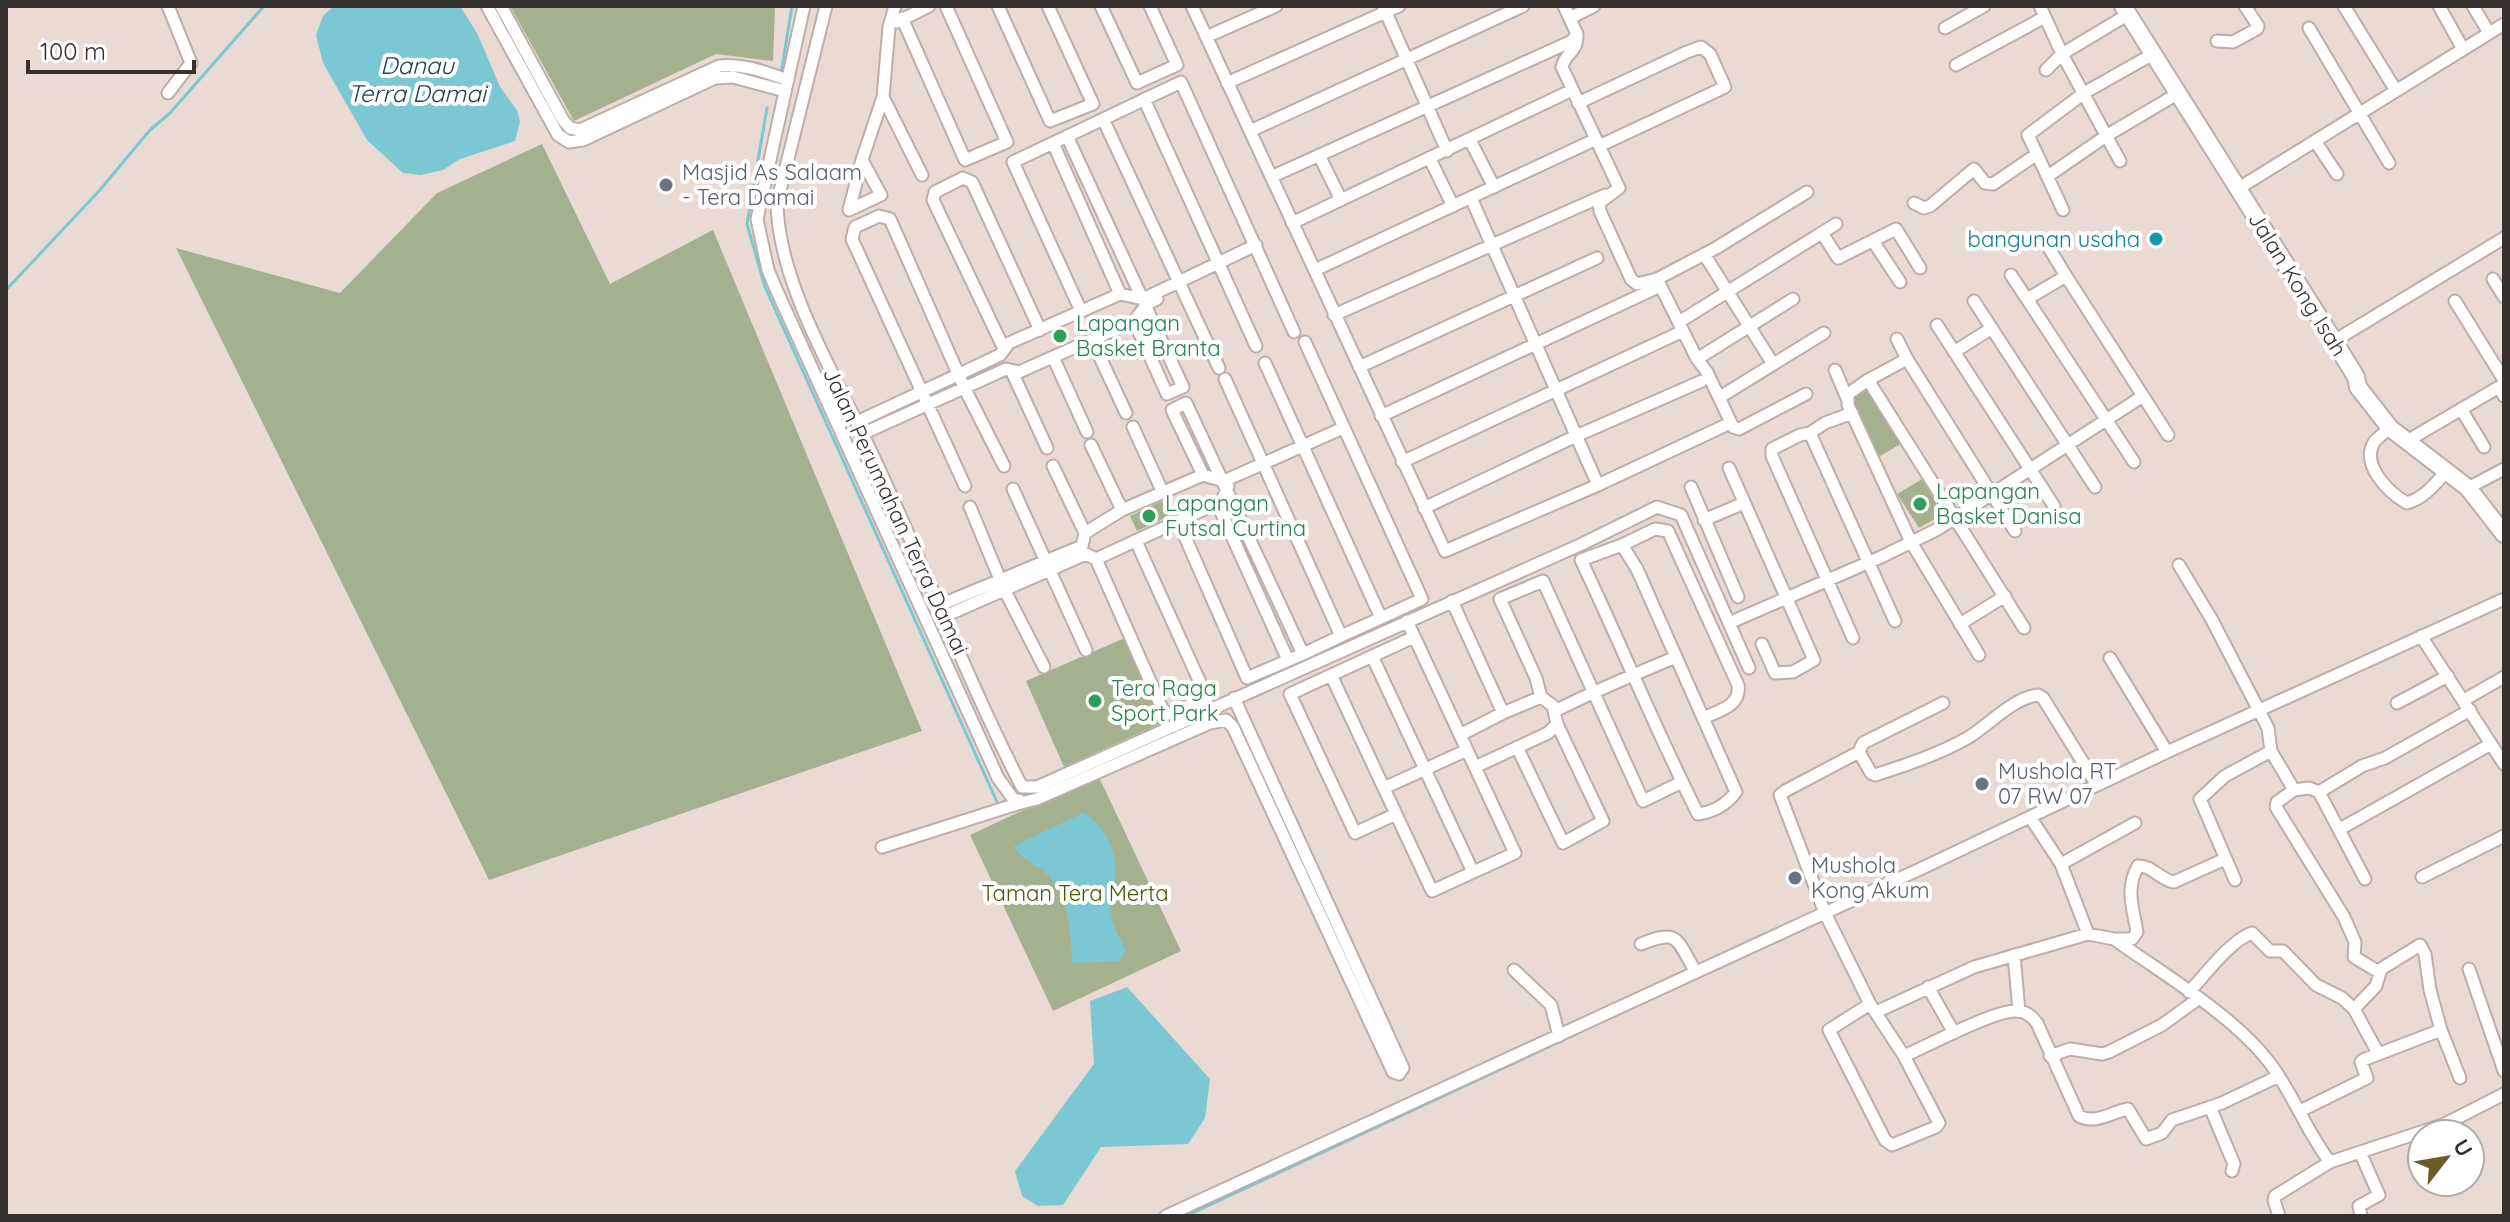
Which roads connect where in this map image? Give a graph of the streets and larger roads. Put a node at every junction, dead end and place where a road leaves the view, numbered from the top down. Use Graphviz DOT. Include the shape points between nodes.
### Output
graph roads {
  1 [pos="168,6"];
  2 [pos="487,6"];
  3 [pos="501,6"];
  4 [pos="804,6"];
  5 [pos="826,6"];
  6 [pos="895,6"];
  7 [pos="929,6"];
  8 [pos="946,6"];
  9 [pos="998,6"];
  10 [pos="1048,6"];
  11 [pos="1101,6"];
  12 [pos="1150,6"];
  13 [pos="1192,6"];
  14 [pos="1276,6"];
  15 [pos="1399,6"];
  16 [pos="1523,6"];
  17 [pos="1564,6"];
  18 [pos="1594,6"];
  19 [pos="1984,6"];
  20 [pos="2245,6"];
  21 [pos="2344,6"];
  22 [pos="2439,6"];
  23 [pos="2473,6"];
  24 [pos="1385,9"];
  25 [pos="2042,11"];
  26 [pos="2125,11"];
  27 [pos="902,18"];
  28 [pos="1570,18"];
  29 [pos="2504,24"];
  30 [pos="889,27"];
  31 [pos="1945,28"];
  32 [pos="2309,28"];
  33 [pos="2489,33"];
  34 [pos="1577,34"];
  35 [pos="1206,37"];
  36 [pos="2217,41"];
  37 [pos="2463,49"];
  38 [pos="2062,54"];
  39 [pos="2153,54"];
  40 [pos="1407,59"];
  41 [pos="1956,65"];
  42 [pos="2046,70"];
  43 [pos="1227,83"];
  44 [pos="786,85"];
  45 [pos="2395,89"];
  46 [pos="168,93"];
  47 [pos="1566,93"];
  48 [pos="2084,93"];
  49 [pos="2177,94"];
  50 [pos="883,97"];
  51 [pos="1144,99"];
  52 [pos="1578,103"];
  53 [pos="1427,104"];
  54 [pos="2359,114"];
  55 [pos="1103,119"];
  56 [pos="1250,131"];
  57 [pos="1067,136"];
  58 [pos="2106,136"];
  59 [pos="1470,140"];
  60 [pos="2315,141"];
  61 [pos="1053,143"];
  62 [pos="1594,144"];
  63 [pos="1447,151"];
  64 [pos="2037,154"];
  65 [pos="1319,155"];
  66 [pos="1430,159"];
  67 [pos="862,160"];
  68 [pos="2120,161"];
  69 [pos="2389,163"];
  70 [pos="2337,174"];
  71 [pos="922,175"];
  72 [pos="2048,176"];
  73 [pos="1271,177"];
  74 [pos="1494,187"];
  75 [pos="2239,188"];
  76 [pos="1611,192"];
  77 [pos="1807,192"];
  78 [pos="1471,198"];
  79 [pos="1341,200"];
  80 [pos="1914,203"];
  81 [pos="1453,206"];
  82 [pos="2063,210"];
  83 [pos="1292,223"];
  84 [pos="1836,224"];
  85 [pos="1822,233"];
  86 [pos="2504,238"];
  87 [pos="1873,241"];
  88 [pos="2046,243"];
  89 [pos="1491,246"];
  90 [pos="1258,248"];
  91 [pos="1704,254"];
  92 [pos="1597,258"];
  93 [pos="1221,266"];
  94 [pos="1920,268"];
  95 [pos="1315,270"];
  96 [pos="2011,275"];
  97 [pos="2066,276"];
  98 [pos="2493,279"];
  99 [pos="1900,282"];
  100 [pos="1181,284"];
  101 [pos="1656,284"];
  102 [pos="1727,290"];
  103 [pos="1120,294"];
  104 [pos="1514,296"];
  105 [pos="2504,297"];
  106 [pos="1793,299"];
  107 [pos="2027,299"];
  108 [pos="1974,301"];
  109 [pos="2455,301"];
  110 [pos="1145,302"];
  111 [pos="1081,311"];
  112 [pos="1334,315"];
  113 [pos="1134,321"];
  114 [pos="1937,325"];
  115 [pos="1681,326"];
  116 [pos="1750,326"];
  117 [pos="1992,328"];
  118 [pos="1040,330"];
  119 [pos="1294,332"];
  120 [pos="1824,333"];
  121 [pos="1897,339"];
  122 [pos="1092,340"];
  123 [pos="2334,341"];
  124 [pos="1305,342"];
  125 [pos="1535,344"];
  126 [pos="1256,346"];
  127 [pos="1002,352"];
  128 [pos="1954,352"];
  129 [pos="1053,357"];
  130 [pos="1697,359"];
  131 [pos="1907,359"];
  132 [pos="1265,363"];
  133 [pos="1773,364"];
  134 [pos="1359,367"];
  135 [pos="1219,368"];
  136 [pos="1009,370"];
  137 [pos="1835,370"];
  138 [pos="959,375"];
  139 [pos="1225,379"];
  140 [pos="1868,380"];
  141 [pos="2504,380"];
  142 [pos="1702,381"];
  143 [pos="964,387"];
  144 [pos="1555,389"];
  145 [pos="921,393"];
  146 [pos="1806,394"];
  147 [pos="2143,396"];
  148 [pos="2504,396"];
  149 [pos="1720,397"];
  150 [pos="1847,398"];
  151 [pos="926,405"];
  152 [pos="2461,409"];
  153 [pos="1126,413"];
  154 [pos="1852,413"];
  155 [pos="1381,416"];
  156 [pos="2106,420"];
  157 [pos="1724,426"];
  158 [pos="1133,427"];
  159 [pos="860,428"];
  160 [pos="2390,428"];
  161 [pos="1344,431"];
  162 [pos="1087,432"];
  163 [pos="1810,433"];
  164 [pos="2168,435"];
  165 [pos="1576,436"];
  166 [pos="2407,441"];
  167 [pos="1091,445"];
  168 [pos="2067,445"];
  169 [pos="2484,447"];
  170 [pos="1047,448"];
  171 [pos="1303,449"];
  172 [pos="1402,462"];
  173 [pos="2134,462"];
  174 [pos="1004,466"];
  175 [pos="1053,466"];
  176 [pos="1265,466"];
  177 [pos="1729,468"];
  178 [pos="2504,469"];
  179 [pos="2029,470"];
  180 [pos="2445,473"];
  181 [pos="1203,475"];
  182 [pos="1225,484"];
  183 [pos="1598,485"];
  184 [pos="965,486"];
  185 [pos="1691,487"];
  186 [pos="2095,487"];
  187 [pos="2468,488"];
  188 [pos="1013,489"];
  189 [pos="1163,493"];
  190 [pos="1992,494"];
  191 [pos="1217,503"];
  192 [pos="1744,503"];
  193 [pos="2054,506"];
  194 [pos="970,507"];
  195 [pos="1424,508"];
  196 [pos="1122,510"];
  197 [pos="1956,517"];
  198 [pos="1704,520"];
  199 [pos="1178,521"];
  200 [pos="2015,531"];
  201 [pos="1085,533"];
  202 [pos="2504,534"];
  203 [pos="1136,541"];
  204 [pos="1911,542"];
  205 [pos="1622,545"];
  206 [pos="1088,553"];
  207 [pos="1869,563"];
  208 [pos="2179,565"];
  209 [pos="1049,567"];
  210 [pos="1827,580"];
  211 [pos="1003,583"];
  212 [pos="2005,596"];
  213 [pos="1738,597"];
  214 [pos="1785,598"];
  215 [pos="2504,599"];
  216 [pos="1452,601"];
  217 [pos="942,610"];
  218 [pos="1381,618"];
  219 [pos="1407,621"];
  220 [pos="1895,621"];
  221 [pos="1729,623"];
  222 [pos="1960,624"];
  223 [pos="2024,628"];
  224 [pos="1341,636"];
  225 [pos="2421,636"];
  226 [pos="1414,637"];
  227 [pos="1853,638"];
  228 [pos="1762,644"];
  229 [pos="1086,650"];
  230 [pos="1303,654"];
  231 [pos="1979,655"];
  232 [pos="1372,656"];
  233 [pos="1676,657"];
  234 [pos="2110,658"];
  235 [pos="1288,660"];
  236 [pos="1044,667"];
  237 [pos="1749,668"];
  238 [pos="1635,674"];
  239 [pos="1331,675"];
  240 [pos="2448,676"];
  241 [pos="2504,677"];
  242 [pos="1593,692"];
  243 [pos="1541,697"];
  244 [pos="1234,698"];
  245 [pos="1943,703"];
  246 [pos="2397,703"];
  247 [pos="2467,705"];
  248 [pos="2259,710"];
  249 [pos="1555,711"];
  250 [pos="1503,713"];
  251 [pos="1703,718"];
  252 [pos="1226,720"];
  253 [pos="1557,724"];
  254 [pos="1460,735"];
  255 [pos="2491,744"];
  256 [pos="1517,747"];
  257 [pos="1467,750"];
  258 [pos="2271,751"];
  259 [pos="1859,752"];
  260 [pos="2167,752"];
  261 [pos="2504,764"];
  262 [pos="1475,767"];
  263 [pos="1425,769"];
  264 [pos="1682,782"];
  265 [pos="2097,785"];
  266 [pos="1022,787"];
  267 [pos="1384,788"];
  268 [pos="2294,790"];
  269 [pos="2319,792"];
  270 [pos="1017,804"];
  271 [pos="1396,814"];
  272 [pos="2030,817"];
  273 [pos="2135,823"];
  274 [pos="2340,829"];
  275 [pos="2504,836"];
  276 [pos="882,847"];
  277 [pos="2225,859"];
  278 [pos="2061,864"];
  279 [pos="1473,872"];
  280 [pos="2422,877"];
  281 [pos="2365,879"];
  282 [pos="2235,880"];
  283 [pos="1825,913"];
  284 [pos="2088,934"];
  285 [pos="2114,939"];
  286 [pos="1641,944"];
  287 [pos="2014,955"];
  288 [pos="2469,969"];
  289 [pos="1514,970"];
  290 [pos="1696,972"];
  291 [pos="2379,972"];
  292 [pos="1928,987"];
  293 [pos="2194,995"];
  294 [pos="1873,1008"];
  295 [pos="2354,1009"];
  296 [pos="2019,1011"];
  297 [pos="2441,1030"];
  298 [pos="1954,1033"];
  299 [pos="1559,1036"];
  300 [pos="2378,1053"];
  301 [pos="1904,1056"];
  302 [pos="2050,1056"];
  303 [pos="2504,1071"];
  304 [pos="2279,1076"];
  305 [pos="2460,1078"];
  306 [pos="2504,1094"];
  307 [pos="2210,1107"];
  308 [pos="2300,1111"];
  309 [pos="2360,1152"];
  310 [pos="2330,1162"];
  311 [pos="2232,1171"];
  312 [pos="1166,1216"];
  313 [pos="2279,1216"];
  314 [pos="2361,1216"];
  1 -- 46 [label="street" via="191,65"];
  2 -- 44 [label="street" via="558,135 569,142 715,78"];
  3 -- 44 [label="street" via="570,128 580,130 719,66 752,68"];
  4 -- 44 [label="street, Jalan Perumahan Terra Damai"];
  5 -- 159 [label="street, Jalan Perumahan Terra Damai" via="777,203 777,222 801,303"];
  6 -- 30 [label="street"];
  7 -- 27 [label="street"];
  8 -- 27 [label="street" via="1007,142 965,160"];
  9 -- 10 [label="street" via="1050,121 1093,104"];
  11 -- 12 [label="street" via="1137,83 1177,65"];
  13 -- 35 [label="street"];
  14 -- 35 [label="street"];
  15 -- 24 [label="street"];
  16 -- 40 [label="street"];
  17 -- 28 [label="street"];
  18 -- 28 [label="street"];
  19 -- 31 [label="street"];
  20 -- 36 [label="street" via="2257,29 2233,42"];
  21 -- 45 [label="street"];
  22 -- 37 [label="street"];
  23 -- 33 [label="street"];
  24 -- 40 [label="street"];
  24 -- 43 [label="street"];
  25 -- 38 [label="street"];
  25 -- 41 [label="street"];
  26 -- 38 [label="street"];
  26 -- 39 [label="street, Jalan Kong Isah"];
  27 -- 30 [label="street"];
  28 -- 34 [label="street"];
  29 -- 33 [label="street"];
  30 -- 50 [label="street"];
  32 -- 54 [label="street"];
  33 -- 37 [label="street"];
  34 -- 52 [label="street" via="1576,48 1562,67"];
  34 -- 53 [label="street" via="1572,41"];
  35 -- 43 [label="street"];
  37 -- 45 [label="street"];
  38 -- 42 [label="street"];
  38 -- 48 [label="street"];
  39 -- 48 [label="street"];
  39 -- 49 [label="street, Jalan Kong Isah"];
  40 -- 53 [label="street"];
  40 -- 56 [label="street"];
  43 -- 56 [label="street"];
  44 -- 270 [label="street, Jalan Perumahan Terra Damai" via="757,219 768,270 998,778"];
  45 -- 54 [label="street"];
  47 -- 59 [label="street"];
  48 -- 58 [label="street"];
  48 -- 64 [label="street" via="2028,135"];
  49 -- 58 [label="street"];
  49 -- 75 [label="street, Jalan Kong Isah"];
  50 -- 67 [label="street"];
  50 -- 71 [label="street"];
  51 -- 55 [label="street"];
  51 -- 90 [label="street" via="1181,82"];
  51 -- 93 [label="street"];
  52 -- 62 [label="street"];
  52 -- 62 [label="street" via="1701,47 1710,54 1725,87"];
  53 -- 63 [label="street"];
  53 -- 65 [label="street"];
  54 -- 60 [label="street"];
  54 -- 69 [label="street"];
  55 -- 57 [label="street"];
  55 -- 100 [label="street"];
  56 -- 73 [label="street"];
  57 -- 61 [label="street"];
  57 -- 110 [label="street"];
  58 -- 68 [label="street"];
  58 -- 72 [label="street"];
  59 -- 63 [label="street"];
  59 -- 74 [label="street"];
  60 -- 70 [label="street"];
  60 -- 75 [label="street"];
  61 -- 103 [label="street"];
  61 -- 111 [label="street" via="1013,162"];
  62 -- 74 [label="street"];
  62 -- 76 [label="street" via="1619,188"];
  63 -- 66 [label="street"];
  64 -- 72 [label="street"];
  64 -- 80 [label="street" via="1993,184 1985,183 1974,169 1930,206"];
  65 -- 73 [label="street"];
  65 -- 79 [label="street"];
  66 -- 79 [label="street"];
  66 -- 81 [label="street"];
  72 -- 82 [label="street"];
  73 -- 83 [label="street"];
  74 -- 78 [label="street"];
  75 -- 123 [label="street, Jalan Kong Isah"];
  76 -- 89 [label="street"];
  76 -- 101 [label="street" via="1599,203 1600,211 1631,279"];
  77 -- 91 [label="street"];
  78 -- 81 [label="street"];
  78 -- 89 [label="street"];
  79 -- 83 [label="street"];
  81 -- 95 [label="street"];
  83 -- 95 [label="street"];
  84 -- 85 [label="street"];
  85 -- 87 [label="street" via="1838,258"];
  85 -- 102 [label="street"];
  86 -- 123 [label="street"];
  87 -- 94 [label="street" via="1896,229"];
  87 -- 99 [label="street"];
  88 -- 97 [label="street"];
  89 -- 104 [label="street"];
  89 -- 112 [label="street"];
  90 -- 93 [label="street"];
  90 -- 119 [label="street"];
  91 -- 101 [label="street"];
  91 -- 102 [label="street"];
  92 -- 104 [label="street"];
  93 -- 100 [label="street"];
  93 -- 126 [label="street"];
  95 -- 112 [label="street"];
  96 -- 107 [label="street"];
  97 -- 107 [label="street"];
  97 -- 147 [label="street"];
  98 -- 105 [label="street"];
  100 -- 110 [label="street"];
  100 -- 135 [label="street"];
  101 -- 115 [label="street"];
  101 -- 125 [label="street"];
  102 -- 115 [label="street"];
  102 -- 116 [label="street"];
  103 -- 110 [label="street"];
  103 -- 111 [label="street"];
  104 -- 125 [label="street"];
  104 -- 134 [label="street"];
  106 -- 116 [label="street"];
  107 -- 156 [label="street"];
  108 -- 117 [label="street"];
  109 -- 141 [label="street"];
  110 -- 113 [label="street"];
  110 -- 113 [label="street" via="1183,387 1167,394"];
  111 -- 118 [label="street"];
  112 -- 134 [label="street"];
  113 -- 122 [label="street"];
  114 -- 128 [label="street"];
  115 -- 130 [label="street"];
  115 -- 144 [label="street"];
  116 -- 130 [label="street"];
  116 -- 133 [label="street"];
  117 -- 128 [label="street"];
  117 -- 168 [label="street"];
  118 -- 127 [label="street" via="1009,343"];
  118 -- 127 [label="street" via="972,182 963,178 935,192 933,200"];
  120 -- 133 [label="street"];
  121 -- 131 [label="street"];
  122 -- 129 [label="street"];
  122 -- 153 [label="street"];
  123 -- 160 [label="street, Jalan Kong Isah" via="2358,387"];
  124 -- 161 [label="street"];
  125 -- 144 [label="street"];
  125 -- 155 [label="street"];
  127 -- 136 [label="street"];
  127 -- 138 [label="street"];
  128 -- 179 [label="street"];
  129 -- 136 [label="street" via="1019,372"];
  129 -- 162 [label="street"];
  130 -- 149 [label="street"];
  131 -- 140 [label="street"];
  131 -- 190 [label="street"];
  132 -- 171 [label="street"];
  133 -- 149 [label="street"];
  134 -- 155 [label="street"];
  136 -- 143 [label="street"];
  136 -- 170 [label="street"];
  137 -- 150 [label="street"];
  138 -- 143 [label="street"];
  138 -- 145 [label="street"];
  138 -- 145 [label="street" via="890,219 879,216 855,227 852,239"];
  139 -- 176 [label="street"];
  140 -- 150 [label="street"];
  140 -- 197 [label="street"];
  142 -- 165 [label="street"];
  143 -- 151 [label="street"];
  143 -- 174 [label="street"];
  144 -- 165 [label="street"];
  144 -- 172 [label="street"];
  145 -- 151 [label="street"];
  145 -- 159 [label="street"];
  146 -- 149 [label="street" via="1739,429 1733,427"];
  147 -- 156 [label="street"];
  147 -- 164 [label="street"];
  148 -- 152 [label="street" via="2499,387"];
  150 -- 154 [label="street"];
  151 -- 159 [label="street"];
  151 -- 184 [label="street"];
  152 -- 166 [label="street"];
  152 -- 169 [label="street"];
  154 -- 163 [label="street"];
  154 -- 204 [label="street"];
  155 -- 172 [label="street"];
  156 -- 168 [label="street"];
  156 -- 173 [label="street"];
  157 -- 183 [label="street"];
  158 -- 189 [label="street"];
  159 -- 217 [label="street, Jalan Perumahan Terra Damai"];
  160 -- 166 [label="street, Jalan Kong Isah"];
  160 -- 180 [label="street" via="2376,441 2372,456 2375,470 2396,495 2413,501"];
  161 -- 171 [label="street"];
  161 -- 218 [label="street" via="1422,599"];
  163 -- 207 [label="street"];
  163 -- 210 [label="street" via="1772,449 1772,456"];
  165 -- 183 [label="street"];
  165 -- 195 [label="street"];
  166 -- 180 [label="street, Jalan Kong Isah"];
  167 -- 196 [label="street"];
  168 -- 179 [label="street"];
  168 -- 186 [label="street"];
  171 -- 176 [label="street"];
  171 -- 218 [label="street"];
  172 -- 195 [label="street"];
  175 -- 201 [label="street"];
  176 -- 182 [label="street"];
  176 -- 224 [label="street"];
  177 -- 192 [label="street"];
  178 -- 187 [label="street"];
  179 -- 190 [label="street"];
  179 -- 193 [label="street"];
  180 -- 187 [label="street, Jalan Kong Isah"];
  181 -- 182 [label="street"];
  181 -- 182 [label="street" via="1172,410 1186,403"];
  181 -- 189 [label="street"];
  182 -- 191 [label="street"];
  182 -- 230 [label="street"];
  183 -- 195 [label="street" via="1448,551"];
  185 -- 198 [label="street"];
  187 -- 202 [label="street, Jalan Kong Isah"];
  188 -- 209 [label="street"];
  189 -- 196 [label="street"];
  190 -- 197 [label="street"];
  190 -- 200 [label="street"];
  191 -- 199 [label="street"];
  191 -- 235 [label="street"];
  192 -- 198 [label="street"];
  192 -- 214 [label="street"];
  194 -- 211 [label="street"];
  196 -- 201 [label="street"];
  197 -- 204 [label="street"];
  197 -- 212 [label="street"];
  198 -- 213 [label="street"];
  199 -- 203 [label="street"];
  199 -- 235 [label="street" via="1247,678"];
  201 -- 206 [label="street"];
  203 -- 206 [label="street"];
  203 -- 206 [label="street" via="1207,698 1165,715"];
  204 -- 207 [label="street"];
  204 -- 222 [label="street"];
  205 -- 233 [label="street"];
  205 -- 238 [label="street" via="1581,560"];
  205 -- 251 [label="street" via="1655,529 1668,531 1738,685 1735,702"];
  206 -- 209 [label="street"];
  207 -- 210 [label="street"];
  207 -- 220 [label="street"];
  208 -- 248 [label="street"];
  209 -- 211 [label="street"];
  209 -- 229 [label="street"];
  210 -- 214 [label="street"];
  210 -- 227 [label="street"];
  211 -- 217 [label="street"];
  211 -- 236 [label="street"];
  212 -- 222 [label="street"];
  212 -- 223 [label="street"];
  214 -- 221 [label="street"];
  214 -- 228 [label="street" via="1814,660 1793,672 1775,673"];
  215 -- 225 [label="street"];
  216 -- 219 [label="street"];
  216 -- 221 [label="street" via="1657,507 1681,515"];
  216 -- 250 [label="street"];
  217 -- 266 [label="street, Jalan Perumahan Terra Damai"];
  218 -- 224 [label="street"];
  219 -- 226 [label="street"];
  219 -- 244 [label="street"];
  221 -- 237 [label="street"];
  222 -- 231 [label="street"];
  224 -- 230 [label="street"];
  225 -- 240 [label="street"];
  225 -- 248 [label="street"];
  226 -- 232 [label="street"];
  226 -- 254 [label="street"];
  230 -- 235 [label="street"];
  232 -- 239 [label="street"];
  232 -- 263 [label="street"];
  233 -- 238 [label="street"];
  233 -- 251 [label="street"];
  234 -- 260 [label="street"];
  238 -- 242 [label="street"];
  238 -- 264 [label="street"];
  239 -- 267 [label="street"];
  239 -- 271 [label="street" via="1290,694 1355,833"];
  240 -- 246 [label="street"];
  240 -- 247 [label="street"];
  241 -- 247 [label="street"];
  242 -- 243 [label="street" via="1543,581 1500,599"];
  242 -- 249 [label="street"];
  242 -- 264 [label="street" via="1643,801"];
  243 -- 249 [label="street"];
  243 -- 250 [label="street"];
  244 -- 252 [label="street"];
  244 -- 252 [label="street" via="1403,1068 1399,1074 1393,1072"];
  244 -- 266 [label="street" via="1037,787"];
  245 -- 259 [label="street" via="1863,743"];
  247 -- 255 [label="street"];
  247 -- 269 [label="street" via="2385,758"];
  248 -- 258 [label="street"];
  248 -- 260 [label="street"];
  249 -- 253 [label="street"];
  250 -- 254 [label="street"];
  251 -- 264 [label="street" via="1736,792 1728,802 1698,814"];
  252 -- 270 [label="street"];
  253 -- 256 [label="street"];
  253 -- 256 [label="street" via="1603,821 1563,843"];
  254 -- 257 [label="street"];
  255 -- 261 [label="street"];
  255 -- 274 [label="street"];
  256 -- 262 [label="street"];
  257 -- 262 [label="street"];
  257 -- 263 [label="street"];
  258 -- 268 [label="street"];
  258 -- 277 [label="street" via="2225,776 2200,799"];
  259 -- 265 [label="street" via="1871,773 1879,774 1968,737 2038,695"];
  259 -- 283 [label="street" via="1780,795"];
  260 -- 265 [label="street"];
  262 -- 279 [label="street" via="1515,853"];
  263 -- 267 [label="street"];
  263 -- 279 [label="street"];
  265 -- 272 [label="street"];
  266 -- 270 [label="street"];
  267 -- 271 [label="street"];
  268 -- 269 [label="street"];
  268 -- 291 [label="street" via="2276,807 2344,917 2355,942 2353,955"];
  269 -- 274 [label="street"];
  270 -- 276 [label="street"];
  271 -- 279 [label="street" via="1432,891"];
  272 -- 278 [label="street"];
  272 -- 283 [label="street"];
  273 -- 278 [label="street"];
  274 -- 281 [label="street"];
  275 -- 280 [label="street"];
  277 -- 282 [label="street"];
  277 -- 285 [label="street" via="2174,882 2138,866 2130,882 2137,932 2132,939"];
  278 -- 284 [label="street"];
  283 -- 290 [label="street"];
  283 -- 294 [label="street"];
  284 -- 285 [label="street"];
  284 -- 287 [label="street"];
  285 -- 293 [label="street"];
  286 -- 290 [label="street" via="1670,936"];
  287 -- 292 [label="street"];
  287 -- 296 [label="street"];
  288 -- 303 [label="street"];
  289 -- 299 [label="street" via="1551,1005"];
  290 -- 299 [label="street"];
  291 -- 295 [label="street" via="2376,986"];
  291 -- 297 [label="street" via="2421,946"];
  292 -- 294 [label="street"];
  292 -- 298 [label="street"];
  293 -- 295 [label="street" via="2231,948 2252,933 2270,951 2283,951 2316,985"];
  293 -- 302 [label="street" via="2162,1025 2109,1052 2070,1049"];
  293 -- 304 [label="street" via="2252,1043"];
  294 -- 301 [label="street"];
  294 -- 301 [label="street" via="1829,1030 1889,1145 1939,1124"];
  295 -- 300 [label="street"];
  296 -- 298 [label="street"];
  296 -- 302 [label="street" via="2037,1023"];
  297 -- 300 [label="street"];
  297 -- 305 [label="street"];
  298 -- 301 [label="street"];
  299 -- 312 [label="street"];
  300 -- 308 [label="street" via="2361,1061 2367,1078"];
  302 -- 307 [label="street" via="2079,1116 2097,1119 2128,1109 2145,1139 2162,1133 2172,1120"];
  304 -- 307 [label="street"];
  304 -- 308 [label="street"];
  306 -- 309 [label="street" via="2445,1124"];
  307 -- 311 [label="street" via="2234,1162"];
  308 -- 310 [label="street"];
  309 -- 310 [label="street"];
  309 -- 314 [label="street" via="2379,1195 2359,1206"];
  310 -- 313 [label="street" via="2275,1196"];
}
